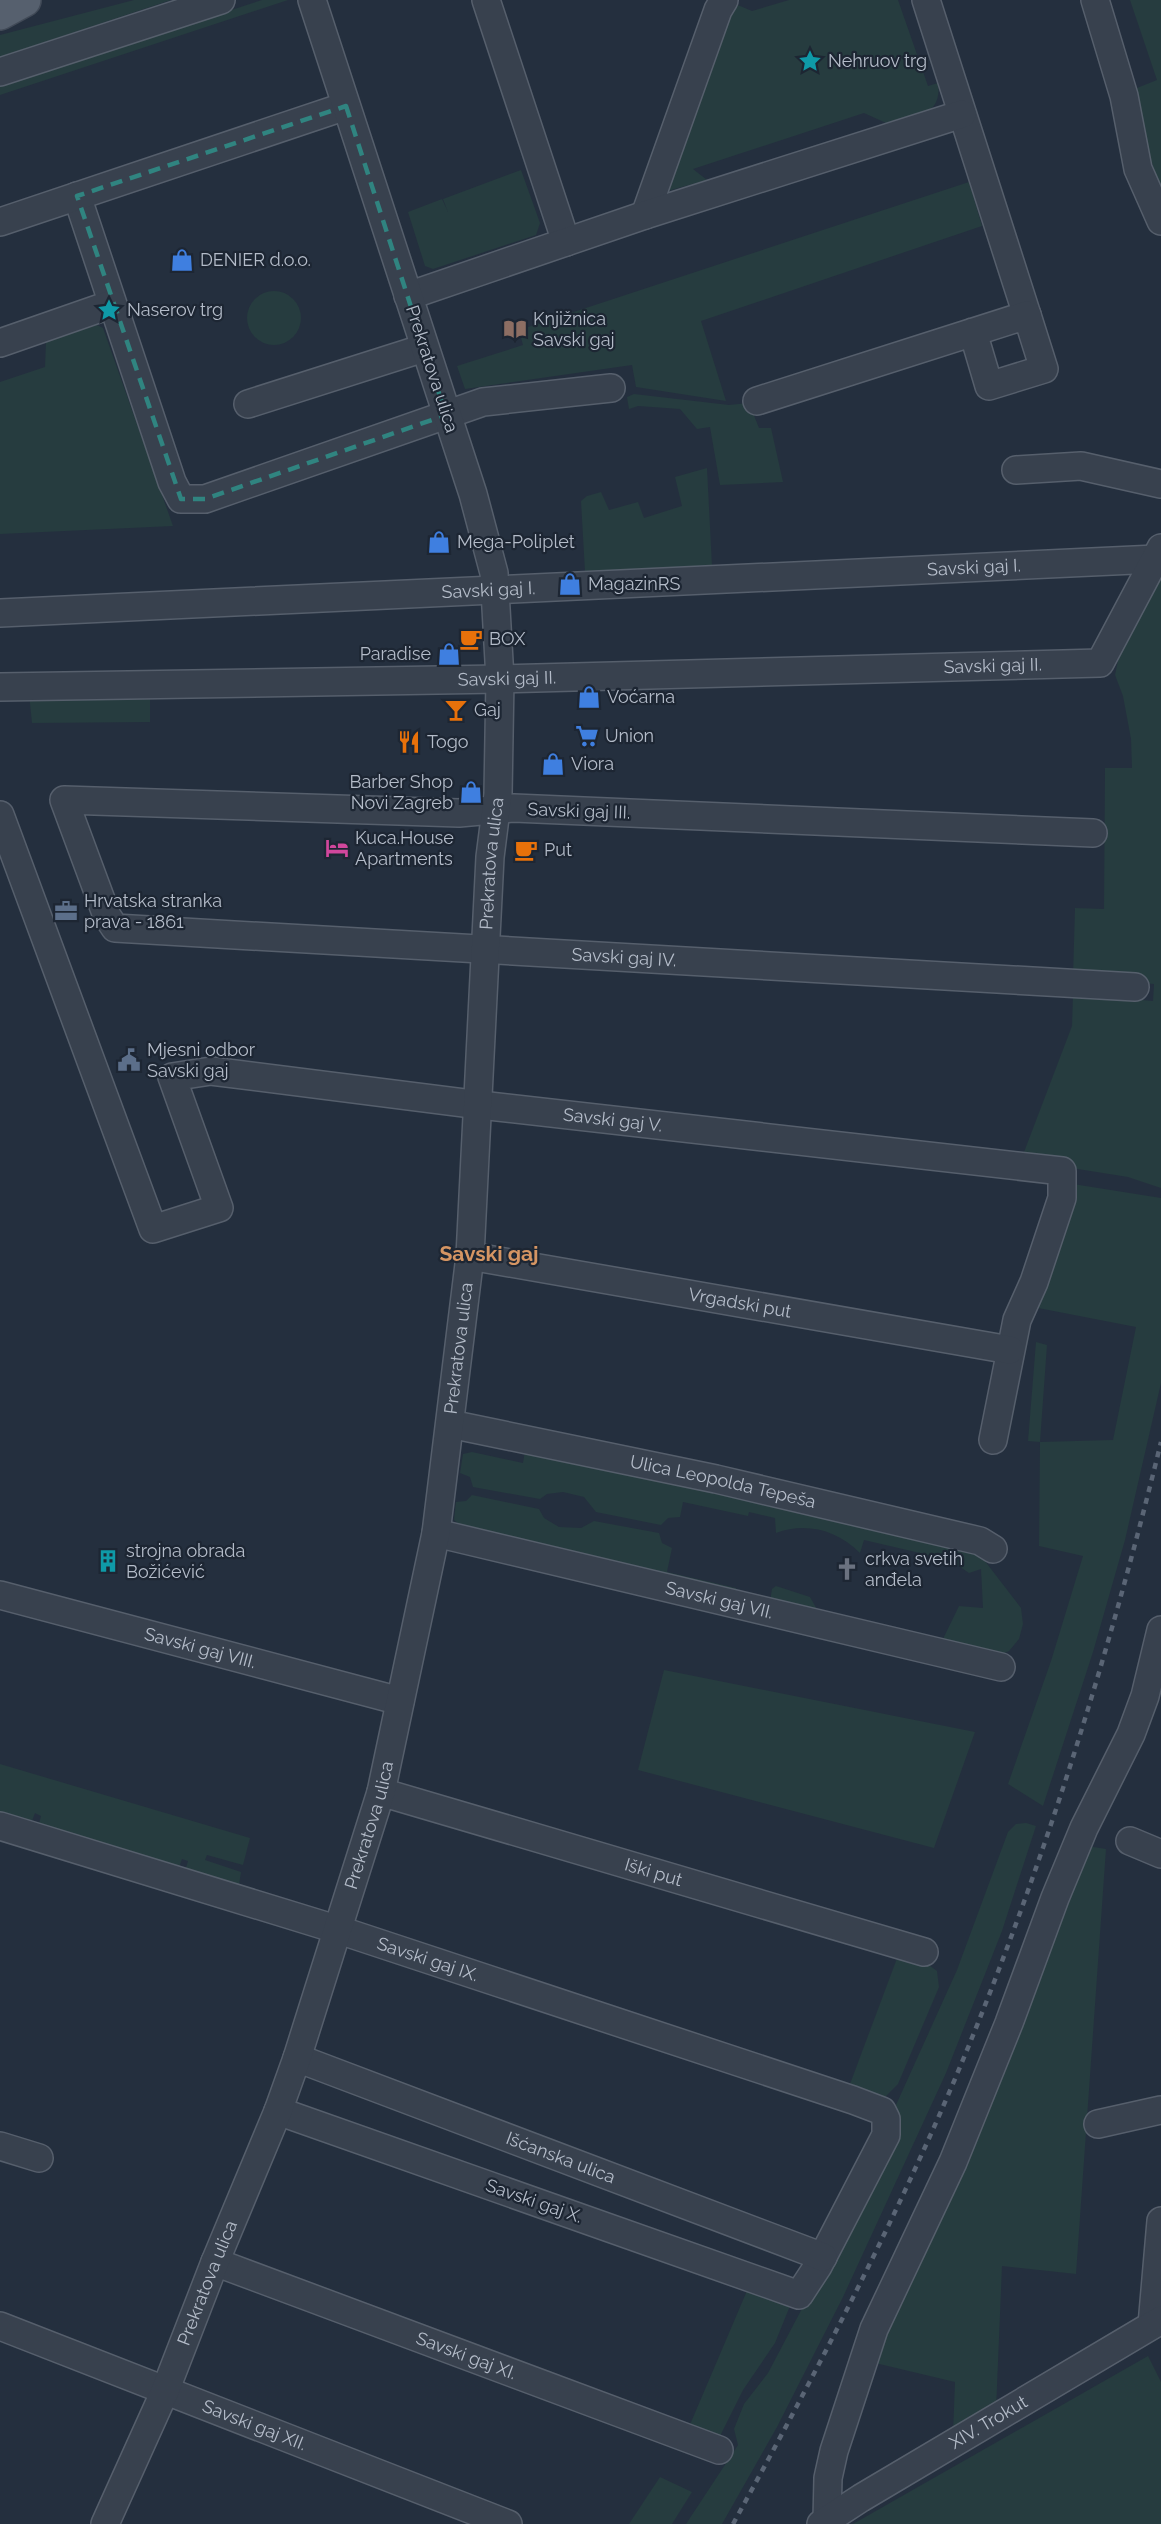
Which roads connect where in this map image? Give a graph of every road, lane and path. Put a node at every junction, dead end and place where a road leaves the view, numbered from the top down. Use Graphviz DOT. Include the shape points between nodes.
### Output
graph roads {
  1 [pos="24,0"];
  2 [pos="221,0"];
  3 [pos="312,0"];
  4 [pos="486,0"];
  5 [pos="724,0"];
  6 [pos="926,0"];
  7 [pos="1095,0"];
  8 [pos="0,13"];
  9 [pos="0,72"];
  10 [pos="346,106"];
  11 [pos="962,114"];
  12 [pos="77,196"];
  13 [pos="645,215"];
  14 [pos="1161,221"];
  15 [pos="0,222"];
  16 [pos="567,242"];
  17 [pos="408,296"];
  18 [pos="112,304"];
  19 [pos="1027,315"];
  20 [pos="973,332"];
  21 [pos="0,343"];
  22 [pos="424,348"];
  23 [pos="611,388"];
  24 [pos="757,401"];
  25 [pos="248,404"];
  26 [pos="446,415"];
  27 [pos="1016,470"];
  28 [pos="1161,484"];
  29 [pos="1158,554"];
  30 [pos="497,591"];
  31 [pos="0,613"];
  32 [pos="500,679"];
  33 [pos="0,687"];
  34 [pos="495,810"];
  35 [pos="0,815"];
  36 [pos="1093,833"];
  37 [pos="116,928"];
  38 [pos="486,949"];
  39 [pos="1135,987"];
  40 [pos="480,1106"];
  41 [pos="470,1256"];
  42 [pos="1010,1350"];
  43 [pos="450,1424"];
  44 [pos="993,1440"];
  45 [pos="436,1533"];
  46 [pos="993,1549"];
  47 [pos="0,1595"];
  48 [pos="1161,1630"];
  49 [pos="1157,1662"];
  50 [pos="1001,1667"];
  51 [pos="400,1701"];
  52 [pos="381,1792"];
  53 [pos="0,1826"];
  54 [pos="1130,1841"];
  55 [pos="1161,1854"];
  56 [pos="339,1930"];
  57 [pos="924,1952"];
  58 [pos="297,2058"];
  59 [pos="1161,2110"];
  60 [pos="278,2111"];
  61 [pos="1098,2124"];
  62 [pos="0,2146"];
  63 [pos="39,2158"];
  64 [pos="1161,2221"];
  65 [pos="823,2257"];
  66 [pos="214,2262"];
  67 [pos="1156,2323"];
  68 [pos="0,2326"];
  69 [pos="165,2391"];
  70 [pos="719,2450"];
  71 [pos="824,2521"];
  72 [pos="105,2524"];
  73 [pos="508,2524"];
  1 -- 8 [label="main road"];
  2 -- 9 [label="street"];
  3 -- 10 [label="street, Prekratova ulica"];
  4 -- 16 [label="street"];
  5 -- 13 [label="street"];
  6 -- 11 [label="street"];
  7 -- 14 [label="street" via="1124,96 1138,169"];
  10 -- 12 [label="street"];
  10 -- 17 [label="street, Prekratova ulica"];
  11 -- 13 [label="street"];
  11 -- 19 [label="street"];
  12 -- 15 [label="street"];
  12 -- 18 [label="street"];
  13 -- 16 [label="street"];
  16 -- 17 [label="street"];
  17 -- 22 [label="street, Prekratova ulica"];
  18 -- 21 [label="street"];
  18 -- 26 [label="street" via="172,482 182,499 206,499"];
  19 -- 20 [label="street"];
  19 -- 20 [label="street" via="1044,369 989,386"];
  20 -- 24 [label="street"];
  22 -- 25 [label="street"];
  22 -- 26 [label="street, Prekratova ulica"];
  23 -- 26 [label="street" via="483,402"];
  26 -- 30 [label="street, Prekratova ulica" via="473,494"];
  27 -- 28 [label="street" via="1081,466"];
  29 -- 30 [label="street, Savski gaj I."];
  29 -- 32 [label="street, Savski gaj II." via="1100,663"];
  30 -- 31 [label="street, Savski gaj I."];
  30 -- 32 [label="street, Prekratova ulica"];
  32 -- 33 [label="street, Savski gaj II."];
  32 -- 34 [label="street, Prekratova ulica"];
  34 -- 36 [label="street, Savski gaj III."];
  34 -- 37 [label="street, Savski gaj III." via="459,813 64,800 107,916"];
  34 -- 38 [label="street, Prekratova ulica"];
  35 -- 40 [label="street, Savski gaj V." via="153,1229 219,1208 172,1077 211,1071"];
  37 -- 38 [label="street, Savski gaj IV."];
  38 -- 39 [label="street, Savski gaj IV."];
  38 -- 40 [label="street, Prekratova ulica"];
  40 -- 41 [label="street, Prekratova ulica"];
  40 -- 42 [label="street, Savski gaj V." via="1062,1171 1062,1198 1017,1320"];
  41 -- 42 [label="street, Vrgadski put"];
  41 -- 43 [label="street, Prekratova ulica"];
  42 -- 44 [label="street"];
  43 -- 45 [label="street, Prekratova ulica"];
  43 -- 46 [label="street, Ulica Leopolda Tepeša" via="716,1479 980,1540"];
  45 -- 50 [label="street, Savski gaj VII."];
  45 -- 51 [label="street, Prekratova ulica"];
  47 -- 51 [label="street, Savski gaj VIII."];
  48 -- 49 [label="street"];
  49 -- 71 [label="street" via="1131,1734 1054,1898 953,2162 874,2329 834,2451"];
  51 -- 52 [label="street, Prekratova ulica"];
  52 -- 56 [label="street, Prekratova ulica"];
  52 -- 57 [label="street, Iški put"];
  53 -- 56 [label="street, Savski gaj IX."];
  54 -- 55 [label="street"];
  56 -- 58 [label="street, Prekratova ulica"];
  56 -- 65 [label="street, Savski gaj IX." via="882,2111 886,2135"];
  58 -- 60 [label="street, Prekratova ulica"];
  58 -- 65 [label="street, Išćanska ulica"];
  59 -- 61 [label="street"];
  60 -- 65 [label="street, Savski gaj X." via="798,2295"];
  60 -- 66 [label="street, Prekratova ulica"];
  62 -- 63 [label="street"];
  64 -- 67 [label="street, XIV. Trokut"];
  66 -- 69 [label="street, Prekratova ulica"];
  66 -- 70 [label="street, Savski gaj XI."];
  67 -- 71 [label="street, XIV. Trokut"];
  68 -- 69 [label="street, Savski gaj XII."];
  69 -- 72 [label="street, Prekratova ulica"];
  69 -- 73 [label="street, Savski gaj XII."];
}
